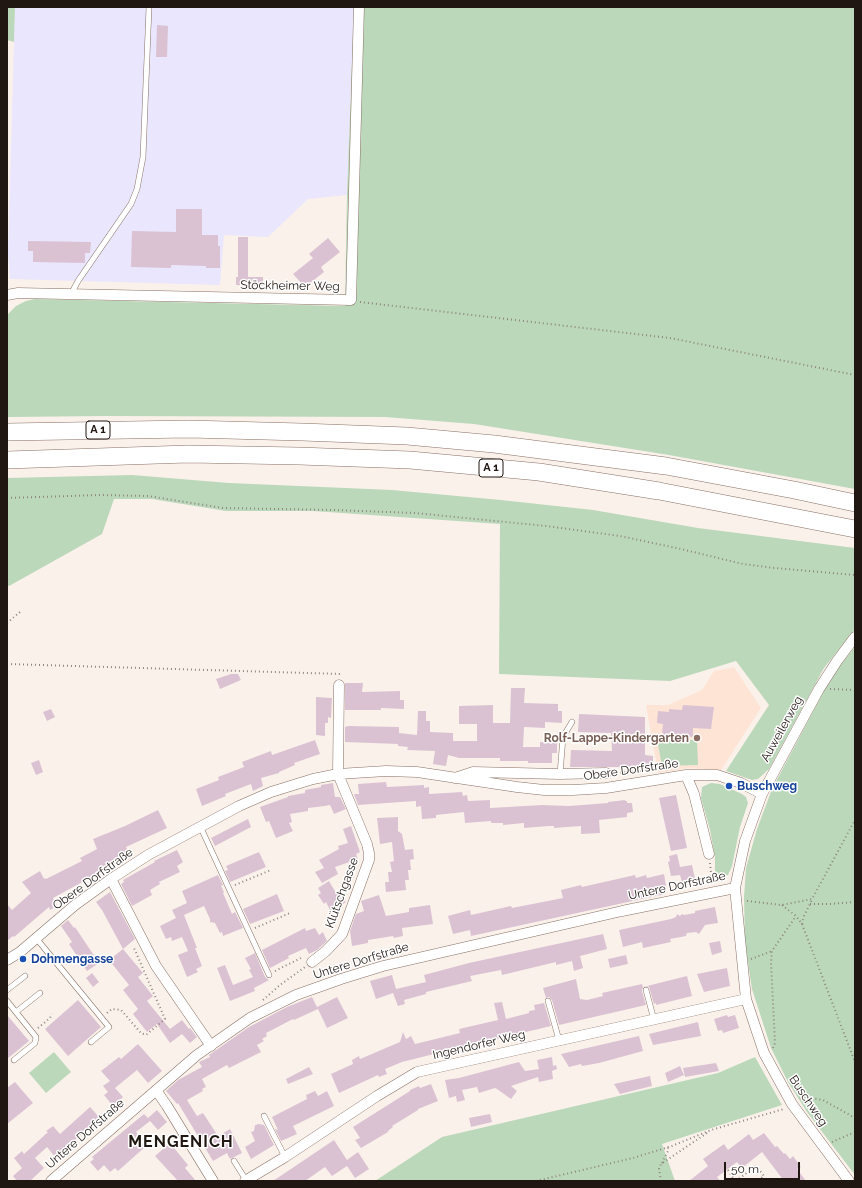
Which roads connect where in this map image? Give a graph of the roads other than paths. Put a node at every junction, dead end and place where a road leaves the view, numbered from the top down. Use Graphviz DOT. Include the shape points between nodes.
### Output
graph roads {
  1 [pos="149,7"];
  2 [pos="359,7"];
  3 [pos="7,295"];
  4 [pos="70,295"];
  5 [pos="7,432"];
  6 [pos="7,460"];
  7 [pos="855,503"];
  8 [pos="855,529"];
  9 [pos="855,637"];
  10 [pos="339,685"];
  11 [pos="572,722"];
  12 [pos="606,773"];
  13 [pos="338,774"];
  14 [pos="560,774"];
  15 [pos="686,775"];
  16 [pos="453,778"];
  17 [pos="762,794"];
  18 [pos="200,826"];
  19 [pos="709,854"];
  20 [pos="111,879"];
  21 [pos="735,888"];
  22 [pos="36,938"];
  23 [pos="309,958"];
  24 [pos="7,960"];
  25 [pos="269,975"];
  26 [pos="25,976"];
  27 [pos="7,990"];
  28 [pos="646,990"];
  29 [pos="40,993"];
  30 [pos="746,999"];
  31 [pos="7,1001"];
  32 [pos="548,1001"];
  33 [pos="16,1012"];
  34 [pos="654,1020"];
  35 [pos="559,1040"];
  36 [pos="91,1042"];
  37 [pos="211,1046"];
  38 [pos="14,1060"];
  39 [pos="156,1090"];
  40 [pos="264,1116"];
  41 [pos="285,1157"];
  42 [pos="234,1161"];
  43 [pos="51,1181"];
  44 [pos="213,1181"];
  45 [pos="245,1181"];
  46 [pos="849,1181"];
  1 -- 4 [label="lane" via="143,157 137,189 132,204"];
  2 -- 4 [label="street, Stöckheimer Weg" via="351,300"];
  3 -- 4 [label="street, Stöckheimer Weg"];
  5 -- 7 [label="highway, A 1" via="189,429 407,436 494,444 666,466"];
  6 -- 8 [label="highway, A 1" via="188,454 418,461 539,472 659,491"];
  9 -- 17 [label="street, Auweilerweg" via="819,689"];
  10 -- 13 [label="street"];
  11 -- 14 [label="lane" via="563,738"];
  12 -- 14 [label="street, Obere Dorfstraße"];
  13 -- 16 [label="street, Obere Dorfstraße" via="417,772"];
  13 -- 18 [label="street, Obere Dorfstraße" via="271,792"];
  13 -- 23 [label="street, Klütschgasse" via="370,852 369,860 342,934 326,951"];
  14 -- 16 [label="street, Obere Dorfstraße" via="473,772"];
  15 -- 16 [label="street, Obere Dorfstraße" via="606,788 573,790 544,790"];
  15 -- 17 [label="street, Obere Dorfstraße" via="717,774"];
  15 -- 19 [label="street" via="694,794"];
  17 -- 21 [label="street, Auweilerweg" via="745,841"];
  18 -- 20 [label="street, Obere Dorfstraße"];
  18 -- 25 [label="lane"];
  20 -- 22 [label="street, Obere Dorfstraße"];
  20 -- 37 [label="street" via="156,966"];
  21 -- 30 [label="street, Buschweg"];
  21 -- 37 [label="street, Untere Dorfstraße" via="383,966 296,995 250,1018"];
  22 -- 24 [label="street, Obere Dorfstraße"];
  22 -- 36 [label="lane" via="109,1027"];
  26 -- 27 [label="lane"];
  28 -- 34 [label="lane"];
  29 -- 33 [label="lane"];
  30 -- 34 [label="street, Ingendorfer Weg"];
  30 -- 46 [label="street, Buschweg" via="764,1053 792,1104"];
  31 -- 33 [label="lane"];
  32 -- 35 [label="lane"];
  33 -- 38 [label="lane" via="36,1037 35,1043"];
  34 -- 35 [label="street, Ingendorfer Weg"];
  35 -- 41 [label="street, Ingendorfer Weg" via="417,1072"];
  37 -- 39 [label="street, Untere Dorfstraße"];
  39 -- 43 [label="street, Untere Dorfstraße"];
  39 -- 44 [label="street"];
  40 -- 41 [label="lane"];
  41 -- 45 [label="street, Ingendorfer Weg"];
  42 -- 45 [label="lane"];
}
